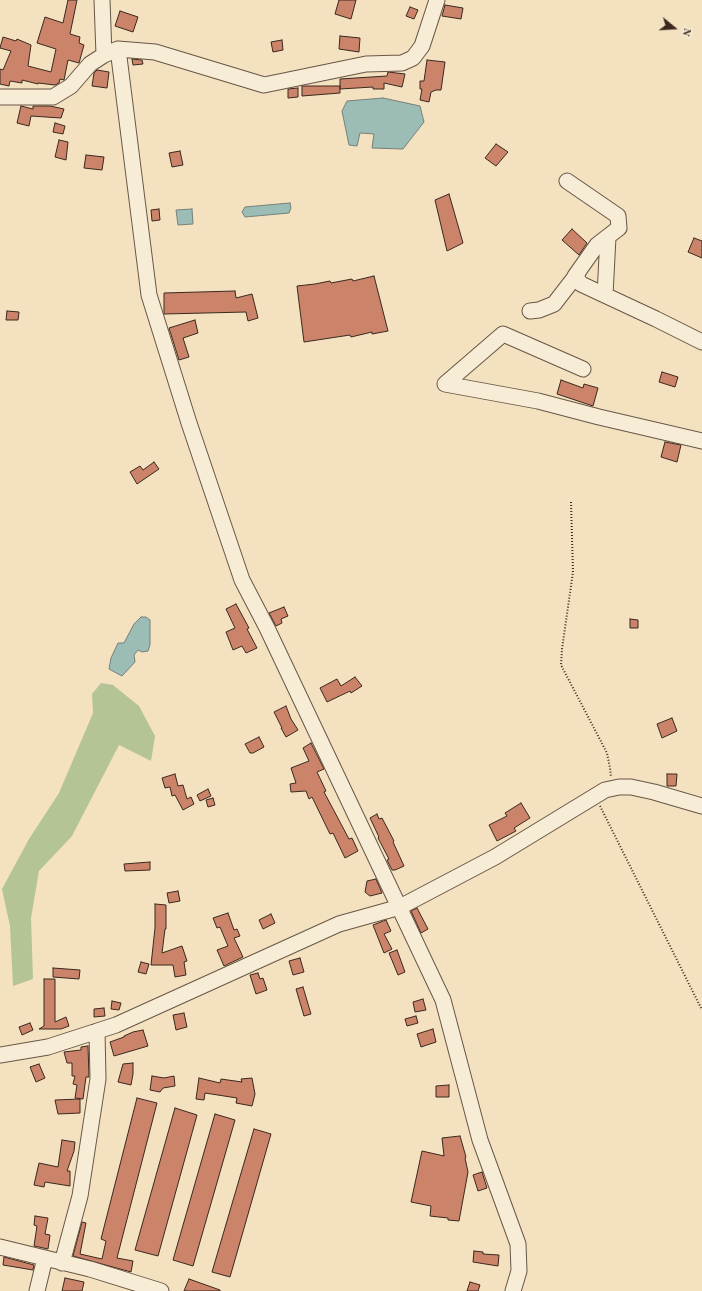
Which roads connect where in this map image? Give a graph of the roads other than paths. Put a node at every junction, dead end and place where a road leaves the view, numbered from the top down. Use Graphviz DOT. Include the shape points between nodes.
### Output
graph roads {
  1 [pos="102,0"];
  2 [pos="437,0"];
  3 [pos="111,52"];
  4 [pos="0,97"];
  5 [pos="567,181"];
  6 [pos="608,237"];
  7 [pos="578,273"];
  8 [pos="605,295"];
  9 [pos="530,311"];
  10 [pos="702,342"];
  11 [pos="583,369"];
  12 [pos="702,441"];
  13 [pos="702,806"];
  14 [pos="400,907"];
  15 [pos="98,1031"];
  16 [pos="0,1055"];
  17 [pos="0,1247"];
  18 [pos="45,1258"];
  19 [pos="62,1263"];
  20 [pos="37,1291"];
  21 [pos="161,1291"];
  22 [pos="513,1291"];
  1 -- 3 [label="street"];
  2 -- 3 [label="street" via="422,46 413,58 402,63 366,64 264,85 155,52"];
  3 -- 4 [label="street" via="90,64 71,86 53,96"];
  3 -- 14 [label="street" via="149,295 242,580"];
  5 -- 6 [label="street" via="618,216 619,228"];
  6 -- 7 [label="street" via="597,245"];
  6 -- 8 [label="street"];
  7 -- 8 [label="street" via="575,276 581,284"];
  7 -- 9 [label="street" via="554,304"];
  8 -- 10 [label="street"];
  11 -- 12 [label="street" via="503,334 445,384 538,401"];
  13 -- 14 [label="street" via="631,787 610,789 495,857"];
  14 -- 15 [label="street" via="339,924"];
  14 -- 22 [label="street" via="444,1000 480,1140 518,1244 519,1271"];
  15 -- 16 [label="street" via="48,1047"];
  15 -- 19 [label="street" via="98,1079 80,1196"];
  17 -- 18 [label="street"];
  18 -- 19 [label="street"];
  18 -- 20 [label="street"];
  19 -- 21 [label="street"];
}
